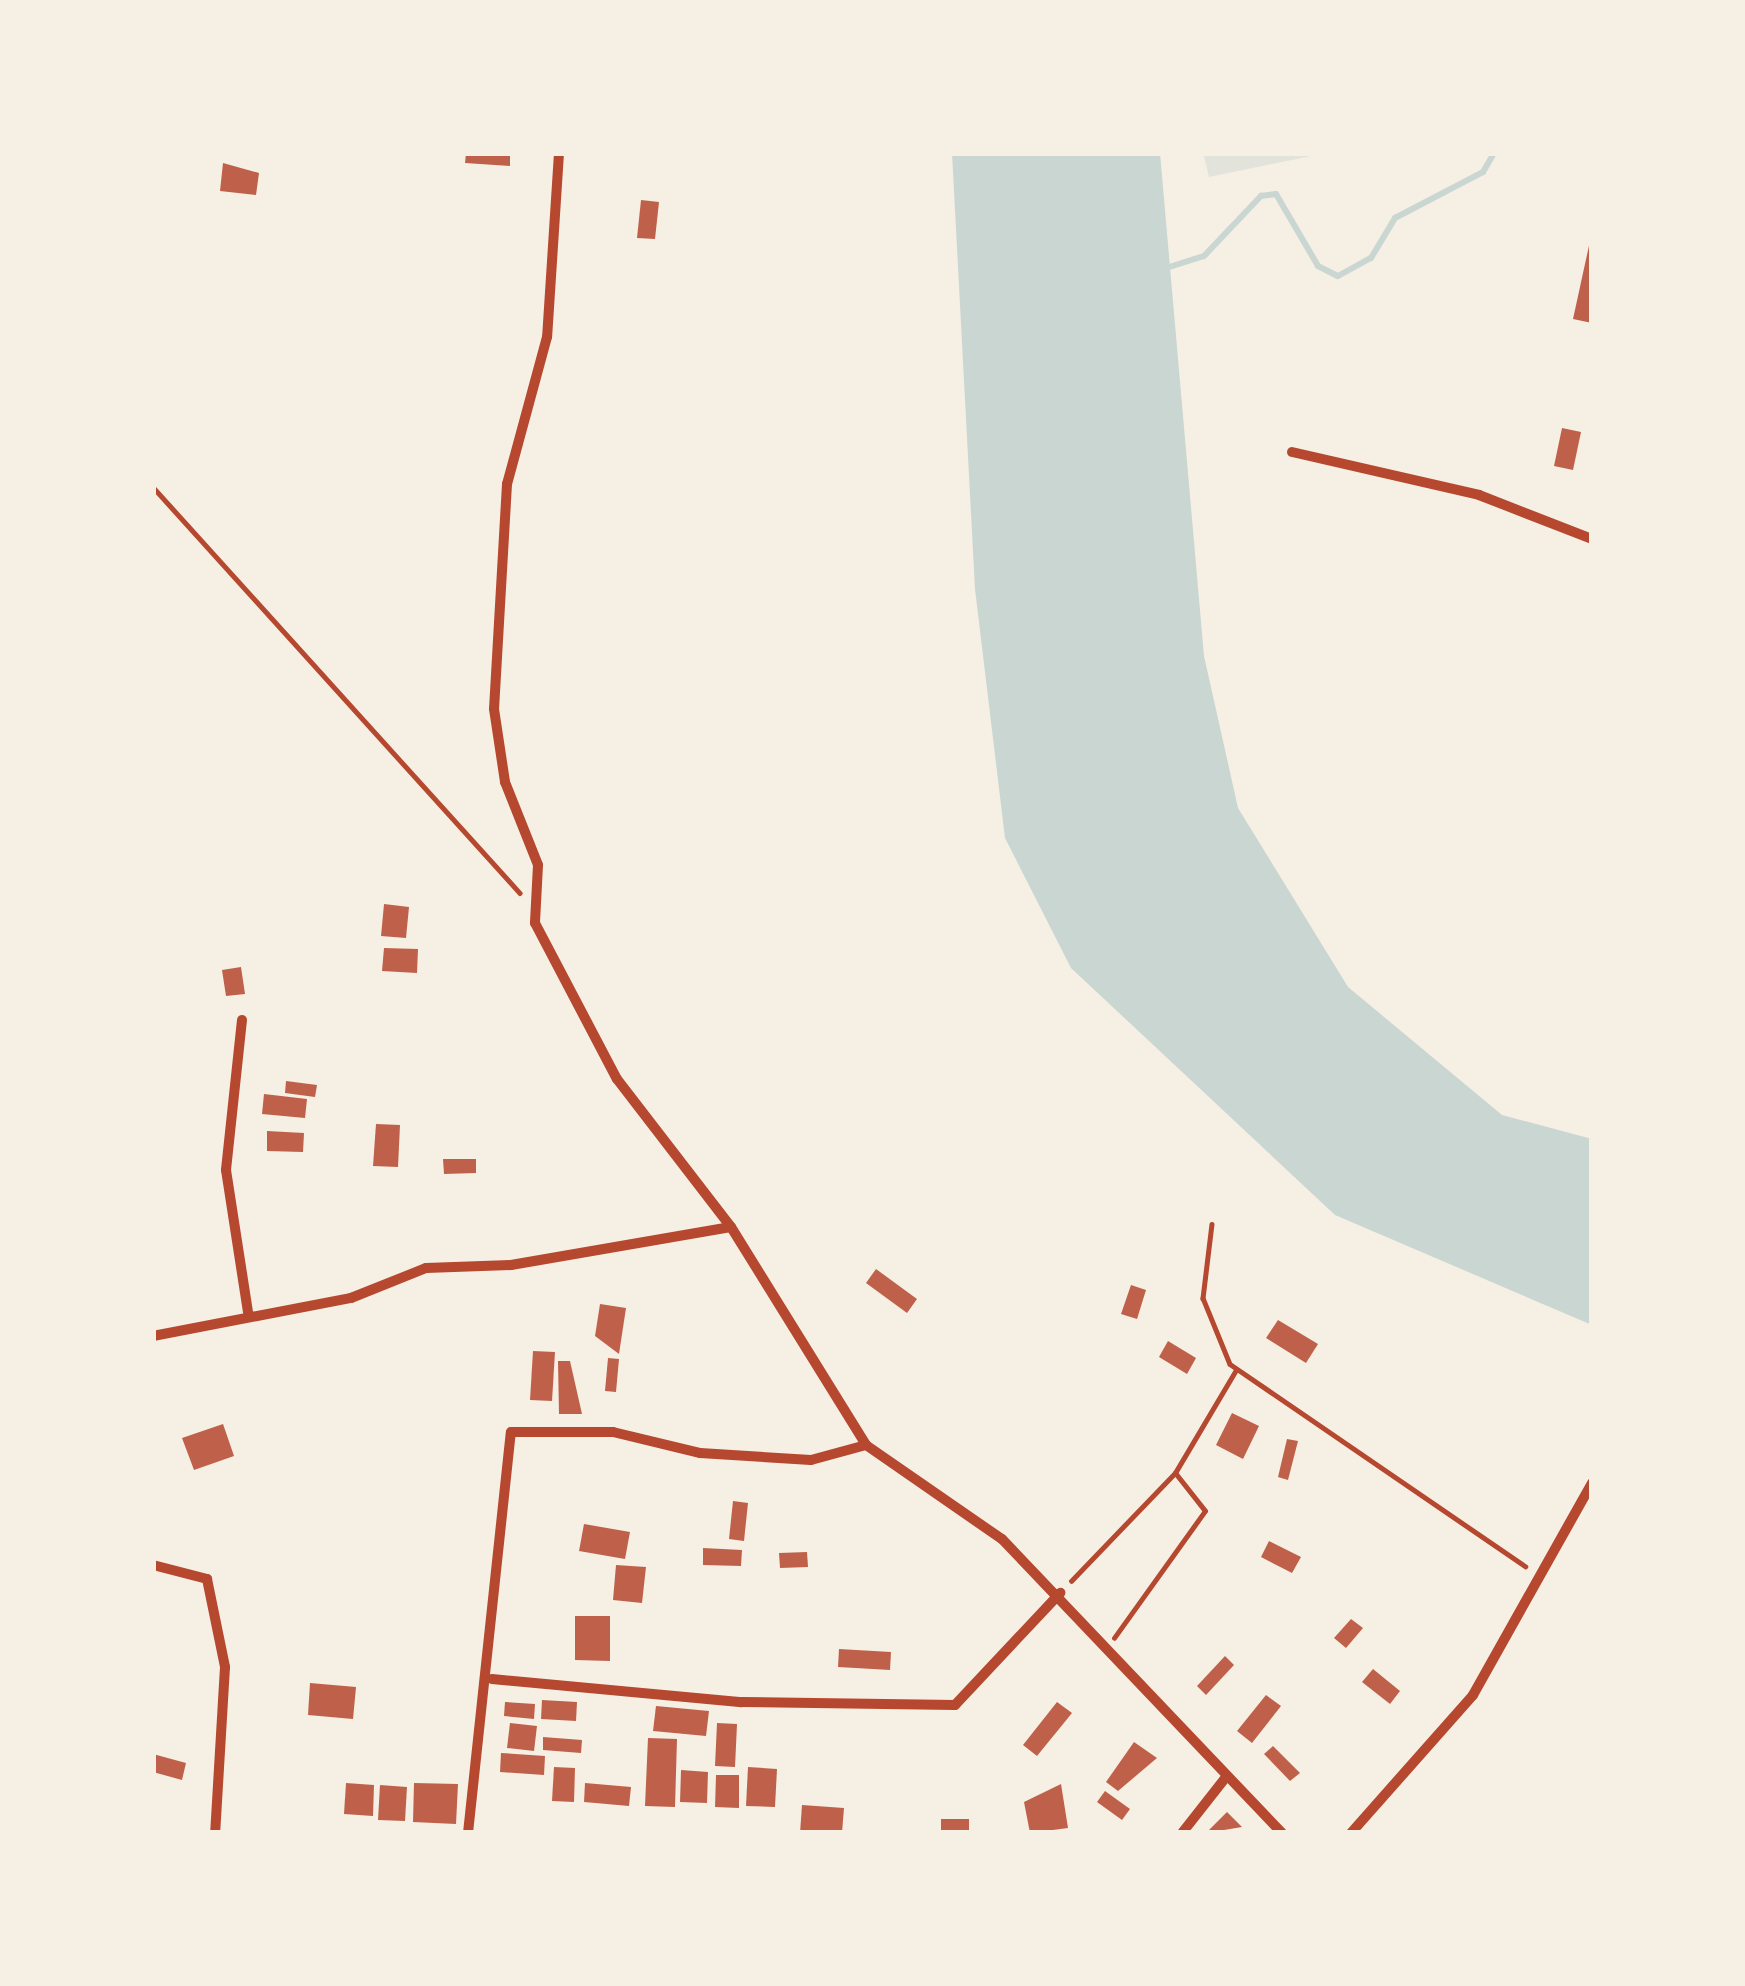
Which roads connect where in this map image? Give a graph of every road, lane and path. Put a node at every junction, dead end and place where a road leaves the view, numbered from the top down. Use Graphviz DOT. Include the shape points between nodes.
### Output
graph roads {
  1 [pos="559,153"];
  2 [pos="1292,452"];
  3 [pos="153,487"];
  4 [pos="1592,539"];
  5 [pos="532,906"];
  6 [pos="242,1020"];
  7 [pos="1212,1224"];
  8 [pos="731,1228"];
  9 [pos="248,1312"];
  10 [pos="153,1336"];
  11 [pos="1237,1370"];
  12 [pos="866,1445"];
  13 [pos="1175,1473"];
  14 [pos="1592,1483"];
  15 [pos="153,1565"];
  16 [pos="1540,1576"];
  17 [pos="1060,1593"];
  18 [pos="1107,1647"];
  19 [pos="492,1679"];
  20 [pos="1226,1777"];
  21 [pos="215,1833"];
  22 [pos="468,1833"];
  23 [pos="1182,1833"];
  24 [pos="1282,1833"];
  25 [pos="1351,1833"];
  1 -- 5 [label="street" via="547,337 507,484 494,710 506,782 538,865"];
  2 -- 4 [label="street" via="1479,495"];
  3 -- 5 [label="path"];
  5 -- 8 [label="street" via="617,1079"];
  6 -- 9 [label="street" via="226,1170"];
  7 -- 11 [label="path" via="1204,1298"];
  8 -- 9 [label="street" via="511,1265 426,1268 351,1298"];
  8 -- 12 [label="street"];
  9 -- 10 [label="street"];
  11 -- 13 [label="path"];
  11 -- 16 [label="path"];
  12 -- 17 [label="street"];
  12 -- 19 [label="street" via="811,1460 700,1453 613,1432 511,1432"];
  13 -- 17 [label="path"];
  13 -- 18 [label="path" via="1205,1510"];
  14 -- 16 [label="street"];
  15 -- 21 [label="street" via="207,1579 225,1667"];
  16 -- 25 [label="street" via="1473,1695"];
  17 -- 18 [label="street"];
  17 -- 19 [label="street" via="955,1706 742,1702"];
  18 -- 20 [label="street"];
  19 -- 22 [label="street"];
  20 -- 23 [label="street"];
  20 -- 24 [label="street"];
}
